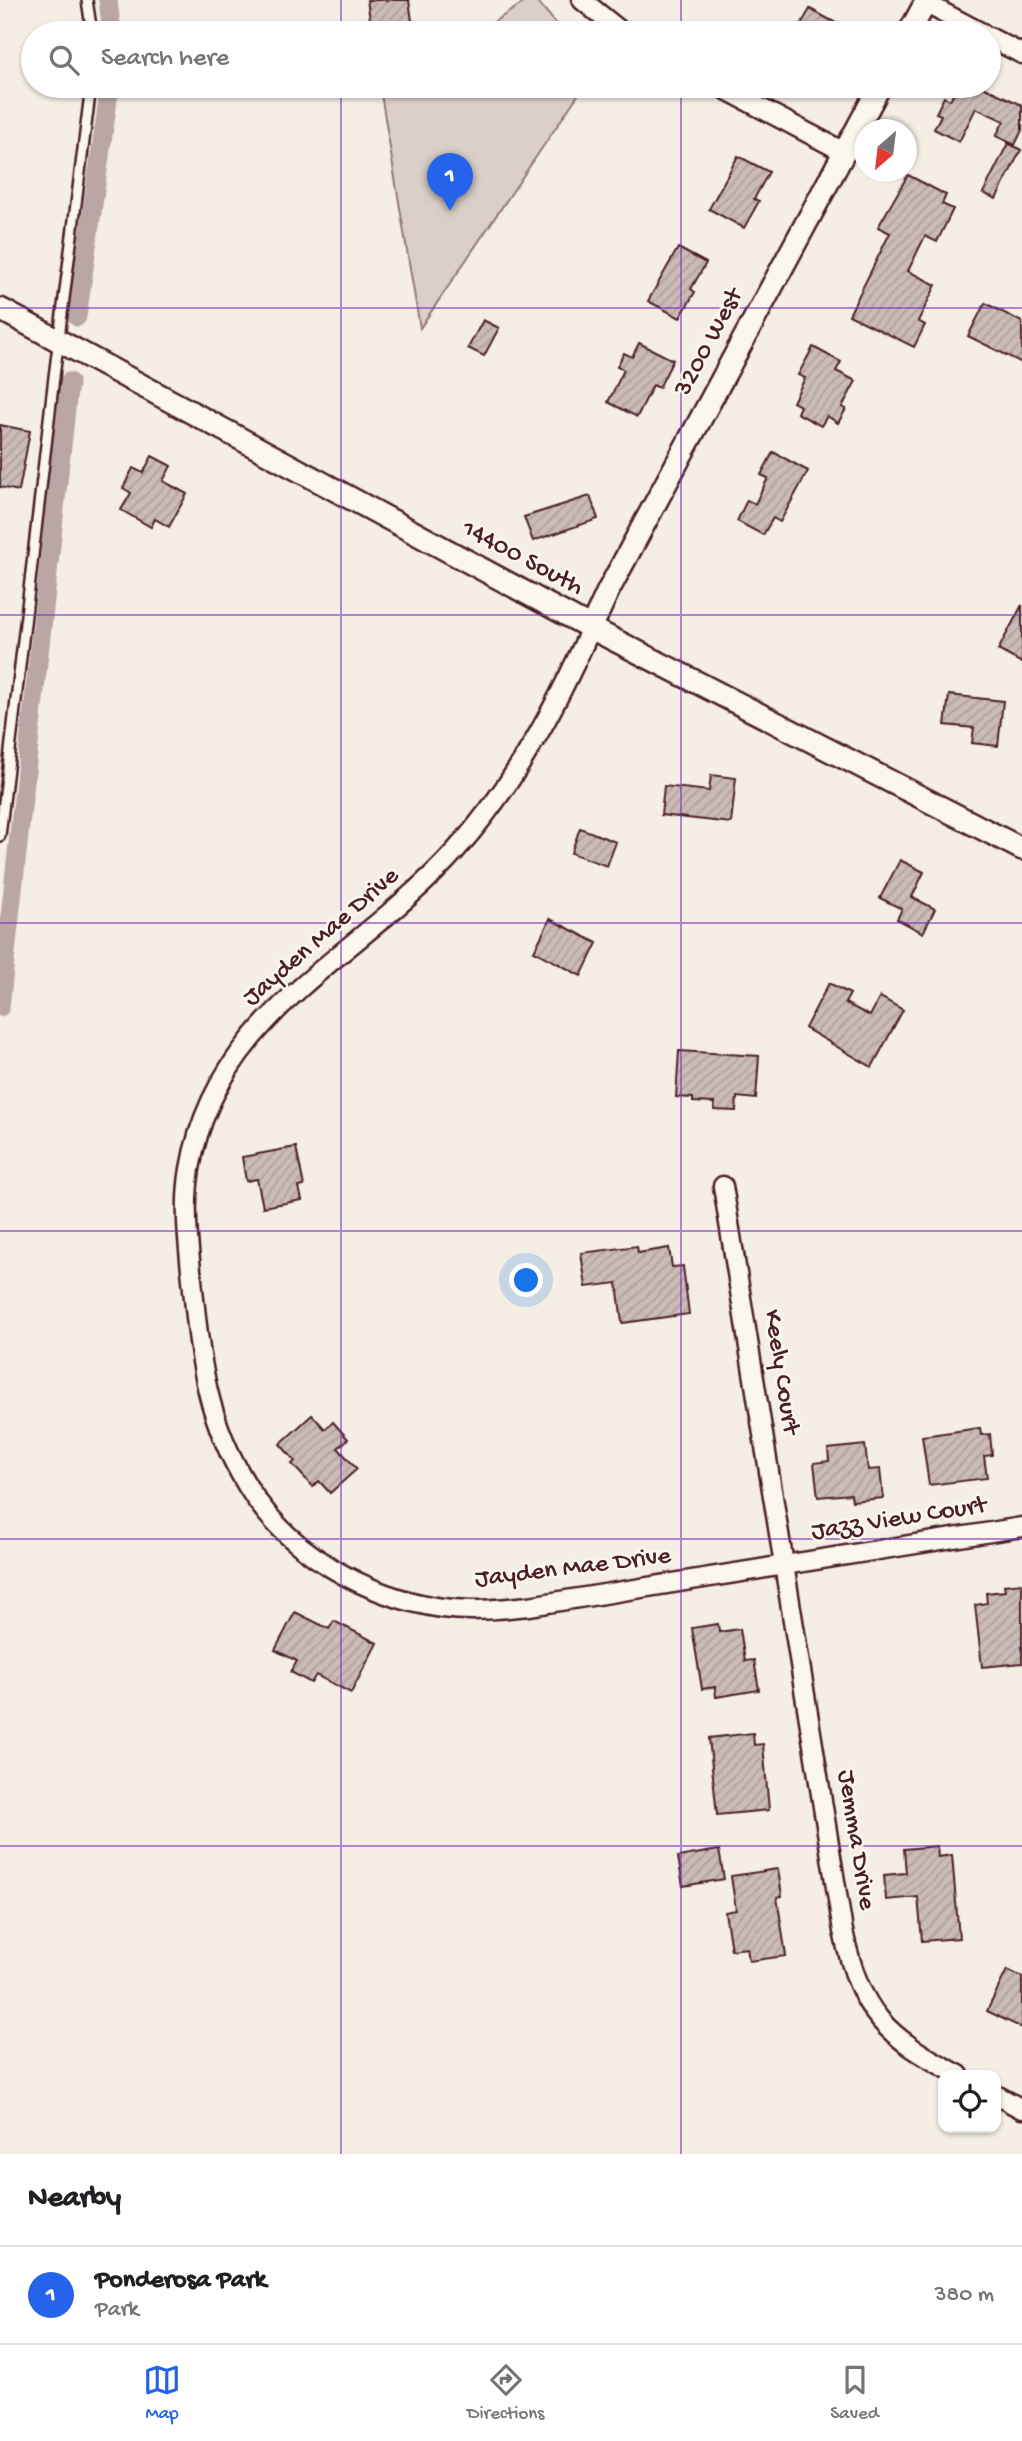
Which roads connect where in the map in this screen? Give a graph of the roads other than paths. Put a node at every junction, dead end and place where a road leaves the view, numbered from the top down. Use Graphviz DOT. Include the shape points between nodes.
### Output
graph roads {
  1 [pos="87,0"];
  2 [pos="582,0"];
  3 [pos="926,2"];
  4 [pos="90,21"];
  5 [pos="608,21"];
  6 [pos="916,21"];
  7 [pos="960,21"];
  8 [pos="1001,43"];
  9 [pos="1022,54"];
  10 [pos="89,98"];
  11 [pos="742,98"];
  12 [pos="873,98"];
  13 [pos="844,152"];
  14 [pos="0,309"];
  15 [pos="59,341"];
  16 [pos="591,628"];
  17 [pos="0,836"];
  18 [pos="1022,849"];
  19 [pos="723,1186"];
  20 [pos="1022,1527"];
  21 [pos="785,1565"];
  22 [pos="949,2070"];
  23 [pos="1001,2098"];
  24 [pos="1022,2109"];
  1 -- 4 [label="lane"];
  2 -- 5 [label="street"];
  3 -- 6 [label="street"];
  3 -- 7 [label="street"];
  8 -- 9 [label="street"];
  10 -- 15 [label="lane"];
  11 -- 13 [label="street"];
  12 -- 13 [label="street, 3200 West"];
  13 -- 16 [label="street, 3200 West"];
  14 -- 15 [label="street, 14400 South"];
  15 -- 16 [label="street, 14400 South"];
  15 -- 17 [label="lane"];
  16 -- 18 [label="street, 14400 South"];
  16 -- 21 [label="street, Jayden Mae Drive" via="517,770 457,849 399,907 288,997 253,1033 213,1099 190,1168 186,1207 199,1350 208,1395 233,1462 253,1496 284,1532 354,1580 399,1599 483,1611"];
  19 -- 21 [label="street, Keely Court"];
  20 -- 21 [label="street, Jazz View Court"];
  21 -- 22 [label="street, Jemma Drive" via="850,1966 878,2018 898,2039"];
  23 -- 24 [label="street"];
}
